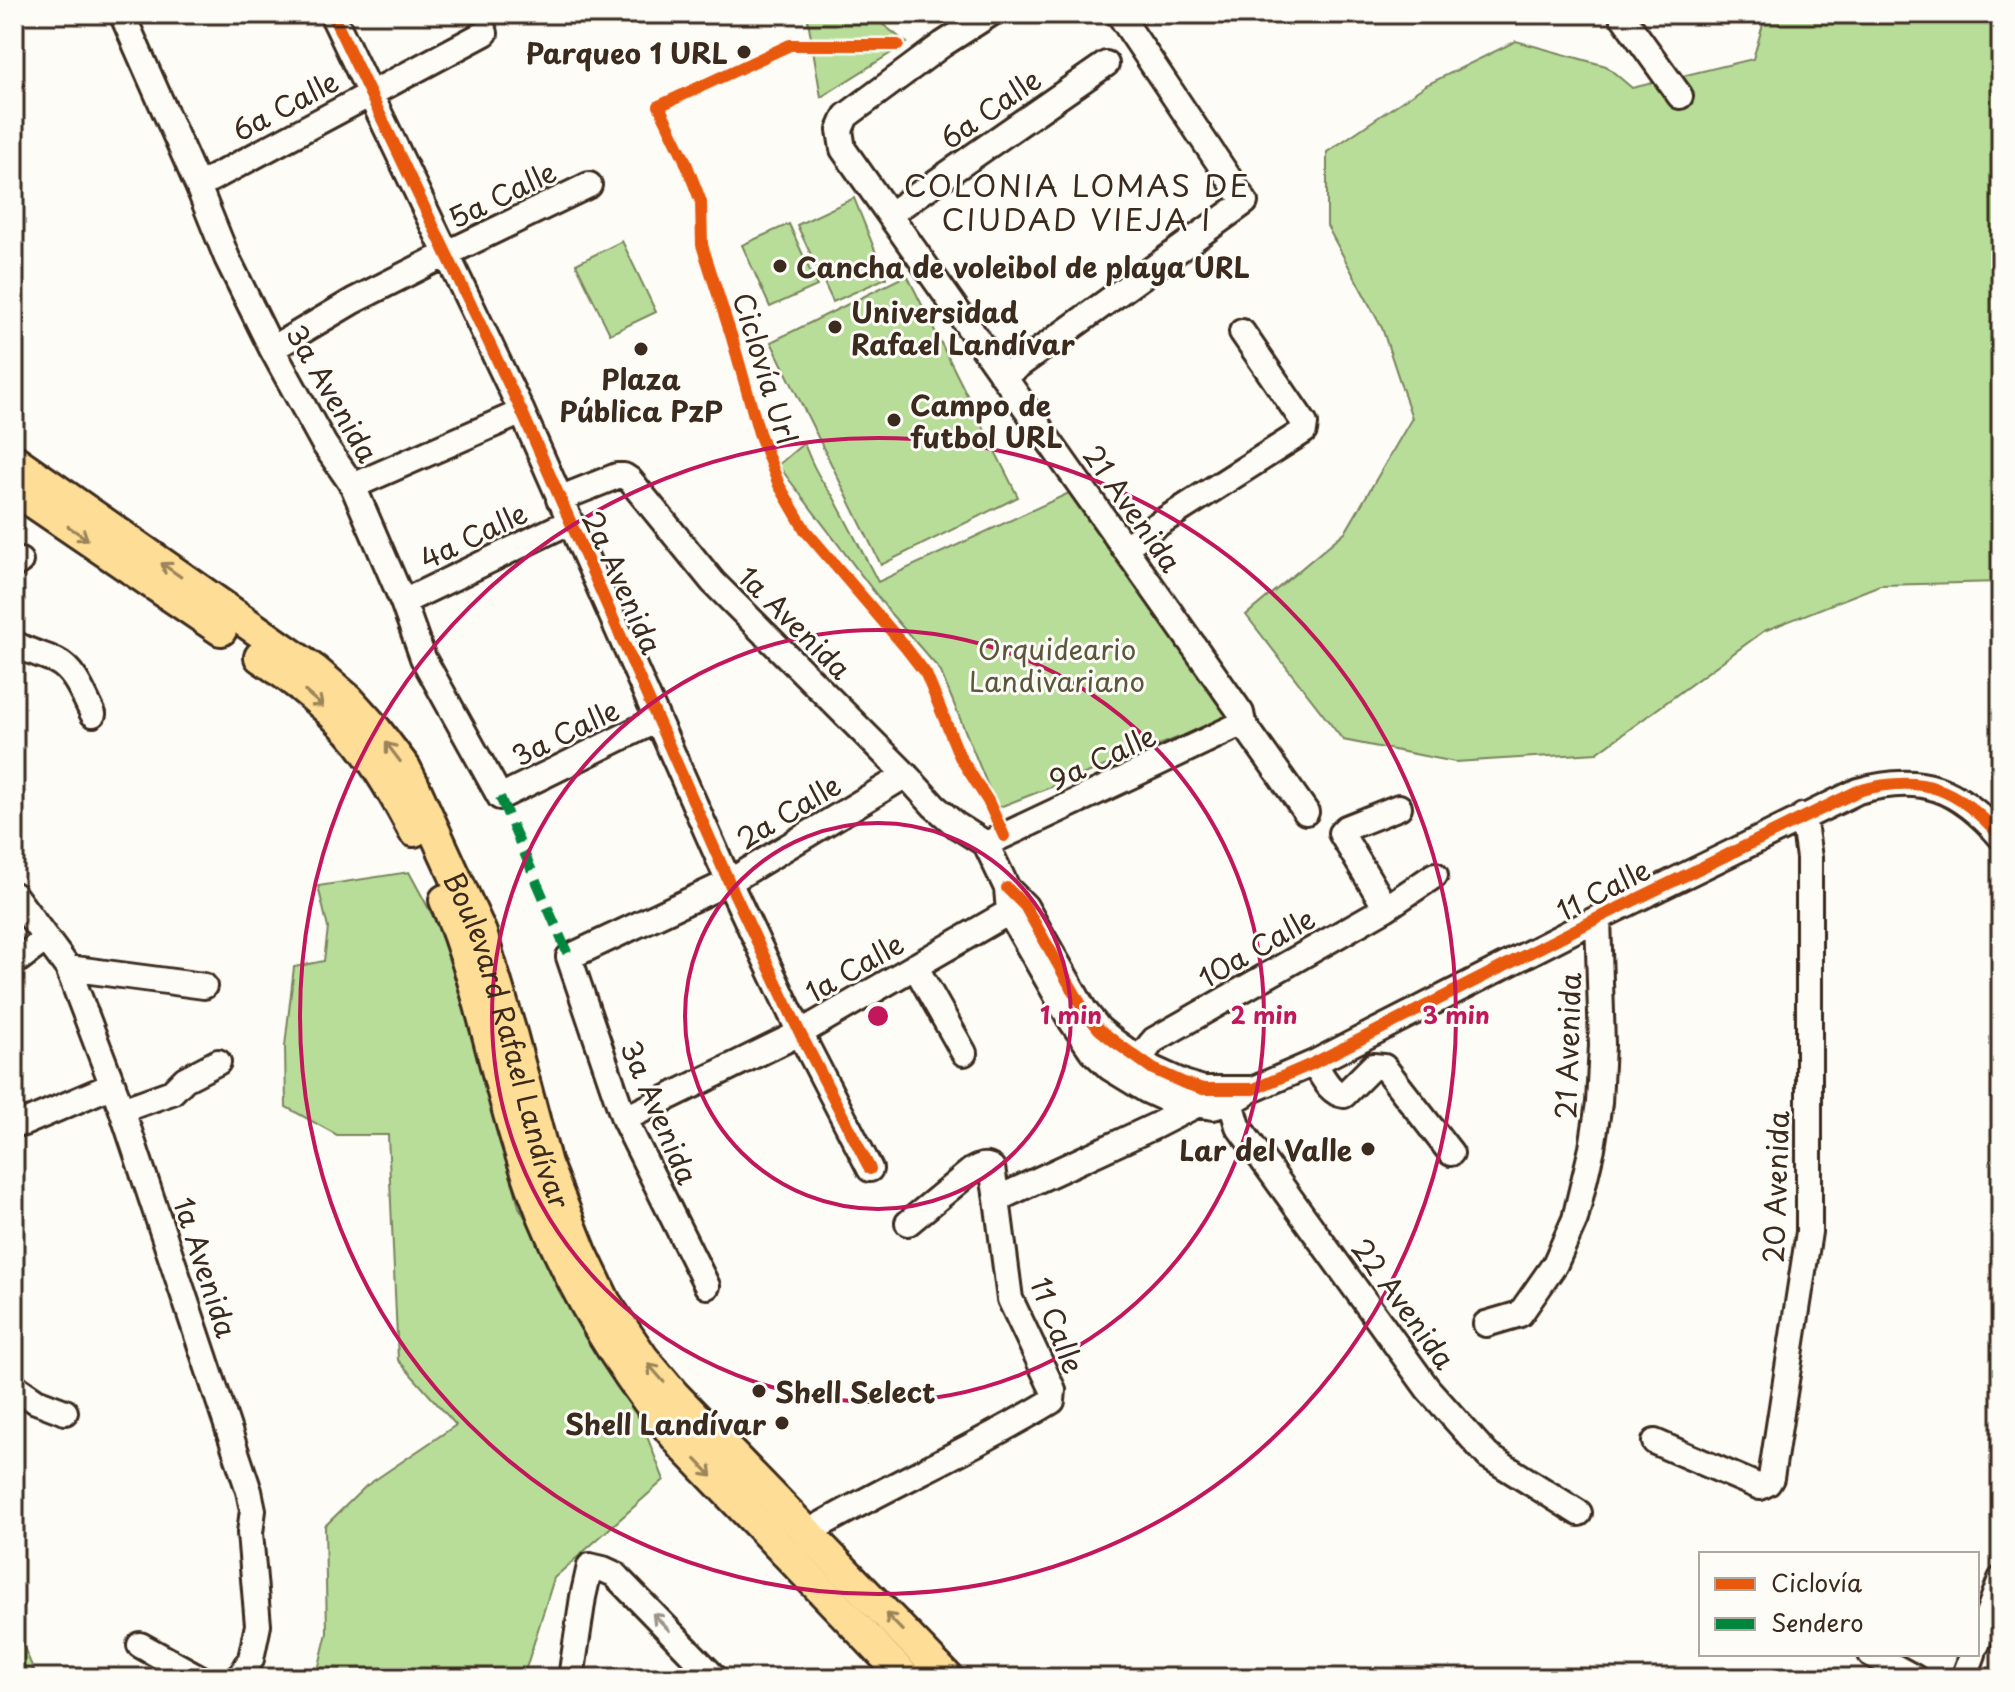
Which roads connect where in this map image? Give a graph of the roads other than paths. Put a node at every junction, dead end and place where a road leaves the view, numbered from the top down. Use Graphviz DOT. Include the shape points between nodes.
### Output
graph roads {
  1 [pos="122,14"];
  2 [pos="332,14"];
  3 [pos="990,14"];
  4 [pos="1119,14"];
  5 [pos="1621,14"];
  6 [pos="485,33"];
  7 [pos="1106,64"];
  8 [pos="370,94"];
  9 [pos="1680,96"];
  10 [pos="589,185"];
  11 [pos="198,186"];
  12 [pos="890,214"];
  13 [pos="448,253"];
  14 [pos="1242,332"];
  15 [pos="272,349"];
  16 [pos="1004,376"];
  17 [pos="522,412"];
  18 [pos="14,460"];
  19 [pos="353,486"];
  20 [pos="14,489"];
  21 [pos="559,499"];
  22 [pos="569,522"];
  23 [pos="1124,548"];
  24 [pos="403,602"];
  25 [pos="14,643"];
  26 [pos="93,714"];
  27 [pos="657,720"];
  28 [pos="1243,723"];
  29 [pos="906,775"];
  30 [pos="500,797"];
  31 [pos="1399,807"];
  32 [pos="1306,812"];
  33 [pos="1803,816"];
  34 [pos="2001,837"];
  35 [pos="986,844"];
  36 [pos="1435,875"];
  37 [pos="729,882"];
  38 [pos="14,895"];
  39 [pos="1013,901"];
  40 [pos="1386,908"];
  41 [pos="1598,918"];
  42 [pos="46,939"];
  43 [pos="569,957"];
  44 [pos="14,963"];
  45 [pos="915,966"];
  46 [pos="68,968"];
  47 [pos="204,986"];
  48 [pos="800,1033"];
  49 [pos="964,1053"];
  50 [pos="1140,1061"];
  51 [pos="218,1062"];
  52 [pos="1314,1063"];
  53 [pos="113,1085"];
  54 [pos="1146,1090"];
  55 [pos="1227,1096"];
  56 [pos="1197,1105"];
  57 [pos="122,1110"];
  58 [pos="14,1118"];
  59 [pos="624,1119"];
  60 [pos="1451,1153"];
  61 [pos="870,1169"];
  62 [pos="997,1199"];
  63 [pos="908,1223"];
  64 [pos="707,1286"];
  65 [pos="1486,1324"];
  66 [pos="14,1386"];
  67 [pos="65,1412"];
  68 [pos="1655,1442"];
  69 [pos="1579,1513"];
  70 [pos="808,1532"];
  71 [pos="2001,1579"];
  72 [pos="1979,1639"];
  73 [pos="140,1645"];
  74 [pos="1875,1656"];
  75 [pos="1972,1656"];
  76 [pos="200,1678"];
  77 [pos="240,1678"];
  78 [pos="571,1678"];
  79 [pos="715,1678"];
  80 [pos="906,1678"];
  81 [pos="948,1678"];
  82 [pos="1915,1678"];
  83 [pos="1964,1678"];
  1 -- 11 [label="street, 3a Avenida"];
  2 -- 8 [label="street, 2a Avenida"];
  3 -- 12 [label="street, 21 Avenida" via="846,116 840,130 843,149"];
  4 -- 16 [label="street" via="1245,202"];
  5 -- 9 [label="street"];
  6 -- 8 [label="street, 6a Calle"];
  7 -- 12 [label="street, 6a Calle"];
  8 -- 11 [label="street, 6a Calle"];
  8 -- 13 [label="street, 2a Avenida"];
  10 -- 13 [label="street, 5a Calle"];
  11 -- 15 [label="street, 3a Avenida"];
  12 -- 16 [label="street, 21 Avenida"];
  13 -- 15 [label="street, 5a Calle"];
  13 -- 17 [label="street, 2a Avenida"];
  14 -- 23 [label="street" via="1305,424 1304,431"];
  15 -- 19 [label="street, 3a Avenida"];
  16 -- 23 [label="street, 21 Avenida"];
  17 -- 19 [label="street"];
  17 -- 21 [label="street, 2a Avenida"];
  70 -- 18 [label="main road, Boulevard Rafael Landívar, one-way" via="674,1395 605,1302 546,1164 474,916 395,754 349,700 314,670"];
  19 -- 24 [label="street, 3a Avenida"];
  20 -- 80 [label="main road, Boulevard Rafael Landívar, one-way" via="277,668 356,739 394,793 455,923 521,1156 562,1260 603,1337 684,1447"];
  21 -- 22 [label="street, 2a Avenida"];
  21 -- 29 [label="street, 1a Avenida" via="617,476 630,480 713,582"];
  22 -- 24 [label="street, 4a Calle"];
  22 -- 27 [label="street, 2a Avenida"];
  23 -- 28 [label="street, 21 Avenida"];
  24 -- 30 [label="street, 3a Avenida" via="423,658"];
  25 -- 26 [label="street" via="69,670"];
  27 -- 30 [label="street, 3a Calle"];
  27 -- 37 [label="street, 2a Avenida"];
  28 -- 32 [label="street, 21 Avenida"];
  28 -- 35 [label="street, 9a Calle"];
  29 -- 35 [label="street, 1a Avenida" via="956,825"];
  29 -- 37 [label="street, 2a Calle"];
  31 -- 40 [label="street" via="1341,833"];
  33 -- 34 [label="street, 11 Calle" via="1877,786 1928,786 1963,800"];
  33 -- 41 [label="street, 11 Calle"];
  33 -- 68 [label="street, 20 Avenida" via="1809,858 1809,1232 1771,1478 1760,1487"];
  35 -- 39 [label="street"];
  36 -- 40 [label="street, 10a Calle"];
  37 -- 43 [label="street, 2a Calle"];
  37 -- 48 [label="street, 2a Avenida"];
  38 -- 42 [label="street, 1a Avenida"];
  39 -- 45 [label="street, 1a Calle"];
  39 -- 50 [label="street" via="1099,1029"];
  39 -- 54 [label="street" via="1070,1019 1092,1051"];
  40 -- 50 [label="street, 10a Calle" via="1154,1040"];
  41 -- 52 [label="street, 11 Calle"];
  41 -- 65 [label="street, 21 Avenida" via="1599,1103 1575,1219 1555,1264 1520,1314"];
  42 -- 44 [label="street"];
  42 -- 46 [label="street, 1a Avenida"];
  43 -- 59 [label="street, 3a Avenida"];
  45 -- 48 [label="street, 1a Calle"];
  45 -- 49 [label="street"];
  46 -- 47 [label="street"];
  46 -- 53 [label="street, 1a Avenida"];
  48 -- 59 [label="street, 1a Calle"];
  48 -- 61 [label="street, 2a Avenida"];
  50 -- 54 [label="street"];
  50 -- 55 [label="street"];
  51 -- 57 [label="street" via="172,1092"];
  52 -- 55 [label="street, 11 Calle"];
  52 -- 60 [label="street" via="1339,1095 1373,1066 1384,1067"];
  53 -- 57 [label="street, 1a Avenida"];
  53 -- 58 [label="street" via="24,1123"];
  54 -- 56 [label="street"];
  55 -- 56 [label="street" via="1213,1107"];
  55 -- 69 [label="street, 22 Avenida" via="1238,1126 1428,1389 1488,1456"];
  56 -- 62 [label="street"];
  57 -- 77 [label="street, 1a Avenida" via="253,1510 258,1625 251,1659"];
  59 -- 64 [label="street, 3a Avenida"];
  62 -- 63 [label="street" via="992,1168 982,1165"];
  62 -- 70 [label="street, 11 Calle" via="1010,1299 1053,1390 1052,1401"];
  66 -- 67 [label="street"];
  81 -- 70 [label="main road, Boulevard Rafael Landívar, one-way"];
  71 -- 72 [label="street"];
  73 -- 76 [label="street"];
  74 -- 82 [label="street"];
  75 -- 83 [label="street"];
  79 -- 78 [label="street, one-way" via="614,1574 590,1566"];
}
